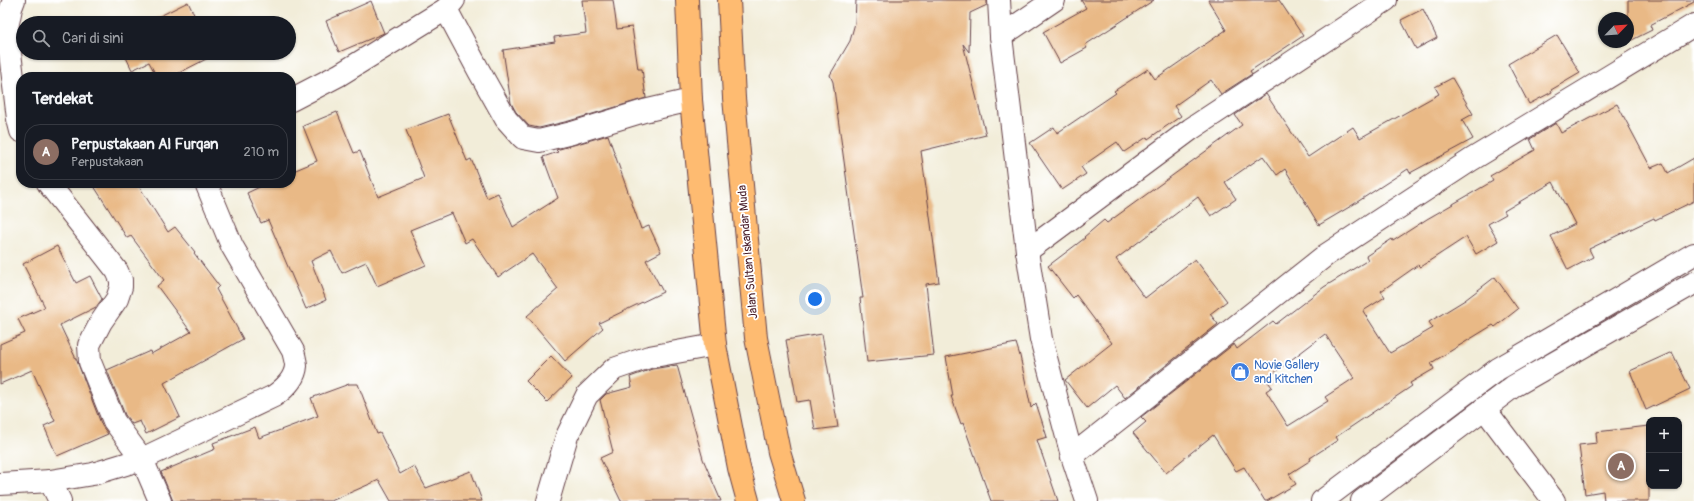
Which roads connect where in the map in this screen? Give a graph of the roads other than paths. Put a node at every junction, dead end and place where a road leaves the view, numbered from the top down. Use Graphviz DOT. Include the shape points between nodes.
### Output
graph roads {
  1 [pos="14,0"];
  2 [pos="687,0"];
  3 [pos="729,0"];
  4 [pos="999,0"];
  5 [pos="1054,0"];
  6 [pos="1386,0"];
  7 [pos="450,4"];
  8 [pos="1694,25"];
  9 [pos="1001,36"];
  10 [pos="5,44"];
  11 [pos="296,98"];
  12 [pos="691,100"];
  13 [pos="16,108"];
  14 [pos="52,188"];
  15 [pos="208,188"];
  16 [pos="1027,251"];
  17 [pos="1694,254"];
  18 [pos="1694,283"];
  19 [pos="715,345"];
  20 [pos="1484,408"];
  21 [pos="1072,456"];
  22 [pos="142,460"];
  23 [pos="50,481"];
  24 [pos="1346,482"];
  25 [pos="0,484"];
  26 [pos="60,501"];
  27 [pos="160,501"];
  28 [pos="548,501"];
  29 [pos="748,501"];
  30 [pos="794,501"];
  31 [pos="1087,501"];
  32 [pos="1322,501"];
  33 [pos="1361,501"];
  34 [pos="1554,501"];
  1 -- 10 [label="street"];
  2 -- 12 [label="highway"];
  3 -- 30 [label="highway, Jalan Sultan Iskandar Muda" via="734,98 756,338 779,452"];
  4 -- 9 [label="street"];
  5 -- 9 [label="street"];
  6 -- 16 [label="street" via="1191,129"];
  7 -- 11 [label="street" via="339,76"];
  7 -- 12 [label="street" via="479,71 506,119 523,138 539,141"];
  8 -- 21 [label="street" via="1471,160 1326,255"];
  9 -- 16 [label="street"];
  10 -- 13 [label="street"];
  12 -- 19 [label="highway"];
  14 -- 22 [label="street" via="121,280 117,299 89,345 90,362 114,421"];
  15 -- 22 [label="street" via="232,246 293,351 296,366 284,389 274,396"];
  16 -- 21 [label="street" via="1041,339"];
  17 -- 24 [label="street" via="1498,369"];
  18 -- 20 [label="street" via="1514,386"];
  19 -- 28 [label="street" via="649,357 614,369 586,396 567,436"];
  19 -- 29 [label="highway"];
  20 -- 33 [label="street"];
  20 -- 34 [label="street"];
  21 -- 31 [label="street"];
  22 -- 23 [label="street" via="93,474"];
  22 -- 27 [label="street"];
  23 -- 25 [label="street"];
  23 -- 26 [label="street"];
  24 -- 32 [label="street"];
  24 -- 33 [label="street"];
}
